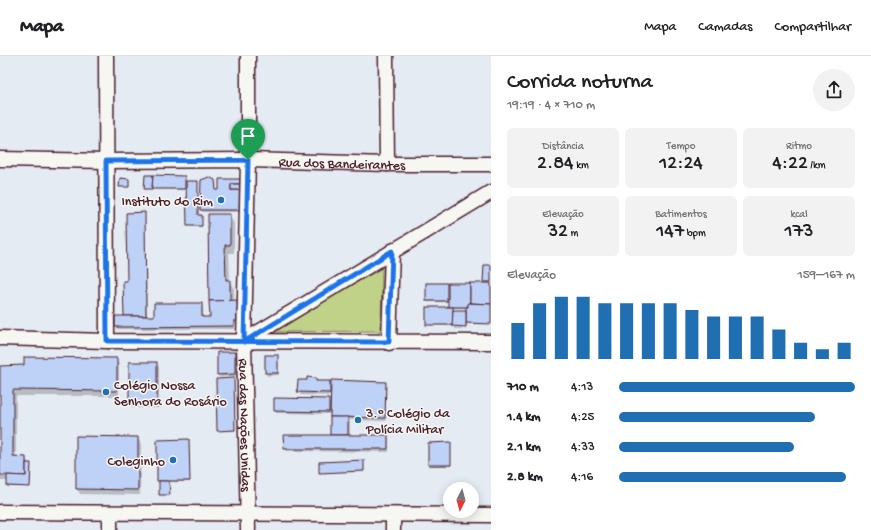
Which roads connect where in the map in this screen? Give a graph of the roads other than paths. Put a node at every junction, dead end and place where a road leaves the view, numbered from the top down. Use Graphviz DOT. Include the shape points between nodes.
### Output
graph roads {
  1 [pos="106,56"];
  2 [pos="248,56"];
  3 [pos="386,56"];
  4 [pos="0,159"];
  5 [pos="248,160"];
  6 [pos="106,161"];
  7 [pos="387,164"];
  8 [pos="491,164"];
  9 [pos="491,192"];
  10 [pos="392,251"];
  11 [pos="0,338"];
  12 [pos="107,341"];
  13 [pos="244,342"];
  14 [pos="389,342"];
  15 [pos="491,342"];
  16 [pos="0,512"];
  17 [pos="110,514"];
  18 [pos="248,514"];
  19 [pos="393,515"];
  20 [pos="491,515"];
  21 [pos="110,530"];
  22 [pos="248,530"];
  23 [pos="393,530"];
  1 -- 6 [label="street"];
  2 -- 5 [label="street, Rua das Nações Unidas"];
  3 -- 7 [label="street"];
  4 -- 6 [label="street, Rua dos Bandeirantes"];
  5 -- 6 [label="street, Rua dos Bandeirantes"];
  5 -- 7 [label="street, Rua dos Bandeirantes"];
  5 -- 13 [label="street, Rua das Nações Unidas"];
  6 -- 12 [label="street"];
  7 -- 8 [label="street, Rua dos Bandeirantes"];
  9 -- 10 [label="street"];
  10 -- 13 [label="street"];
  10 -- 14 [label="street"];
  11 -- 12 [label="street"];
  12 -- 13 [label="street"];
  13 -- 14 [label="street"];
  13 -- 18 [label="street, Rua das Nações Unidas"];
  14 -- 15 [label="street"];
  16 -- 17 [label="street"];
  17 -- 18 [label="street"];
  17 -- 21 [label="street"];
  18 -- 19 [label="street"];
  18 -- 22 [label="street, Rua das Nações Unidas"];
  19 -- 20 [label="street"];
  19 -- 23 [label="street"];
}
